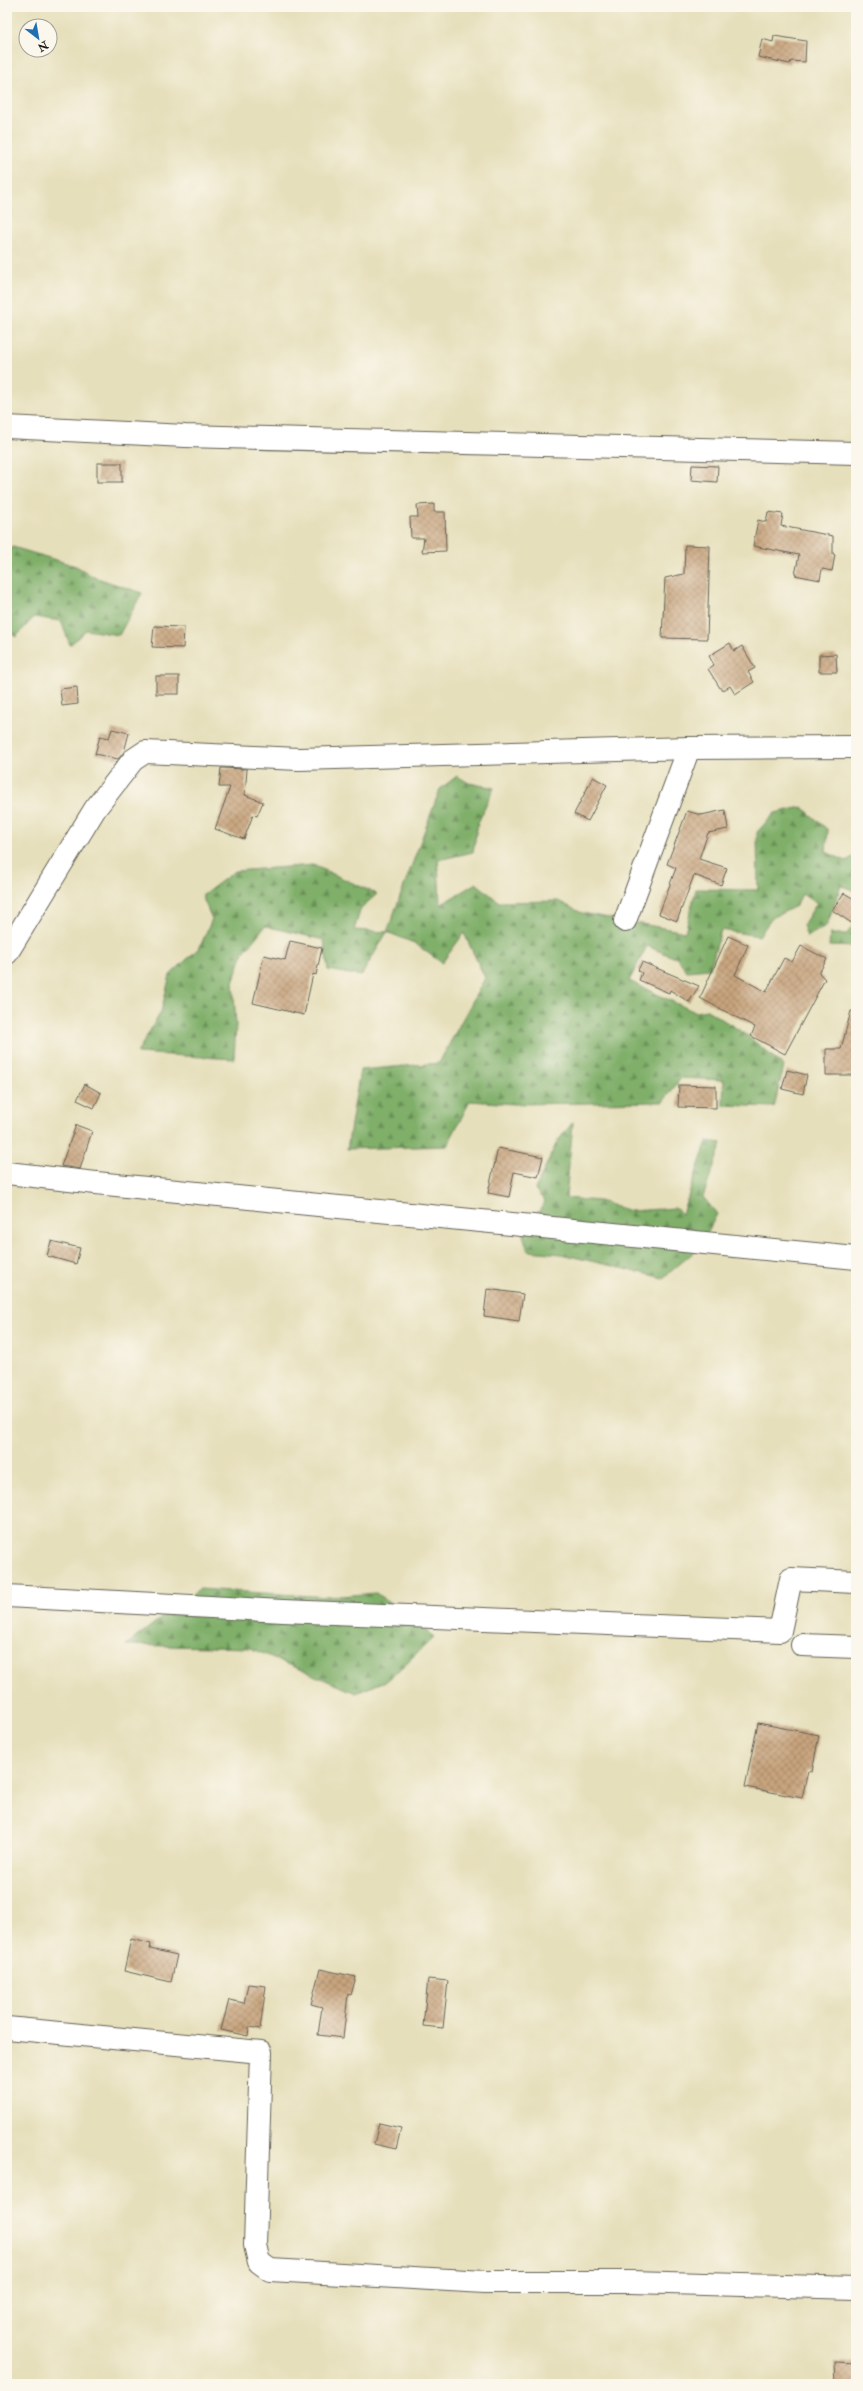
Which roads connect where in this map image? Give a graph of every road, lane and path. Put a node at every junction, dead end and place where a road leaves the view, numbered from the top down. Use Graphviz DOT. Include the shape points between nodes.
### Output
graph roads {
  1 [pos="7,427"];
  2 [pos="856,453"];
  3 [pos="856,747"];
  4 [pos="689,748"];
  5 [pos="625,921"];
  6 [pos="7,953"];
  7 [pos="7,1172"];
  8 [pos="856,1258"];
  9 [pos="856,1582"];
  10 [pos="7,1596"];
  11 [pos="802,1646"];
  12 [pos="856,1647"];
  13 [pos="7,2028"];
  14 [pos="856,2288"];
  1 -- 2 [label="street" via="185,436"];
  3 -- 4 [label="street"];
  4 -- 5 [label="street"];
  4 -- 6 [label="street" via="299,759 145,752 133,760 95,809"];
  7 -- 8 [label="street"];
  9 -- 10 [label="street" via="791,1579 780,1631 283,1611"];
  11 -- 12 [label="street"];
  13 -- 14 [label="street" via="261,2052 255,2245 259,2262 270,2270 394,2279 485,2282 631,2282"];
}
